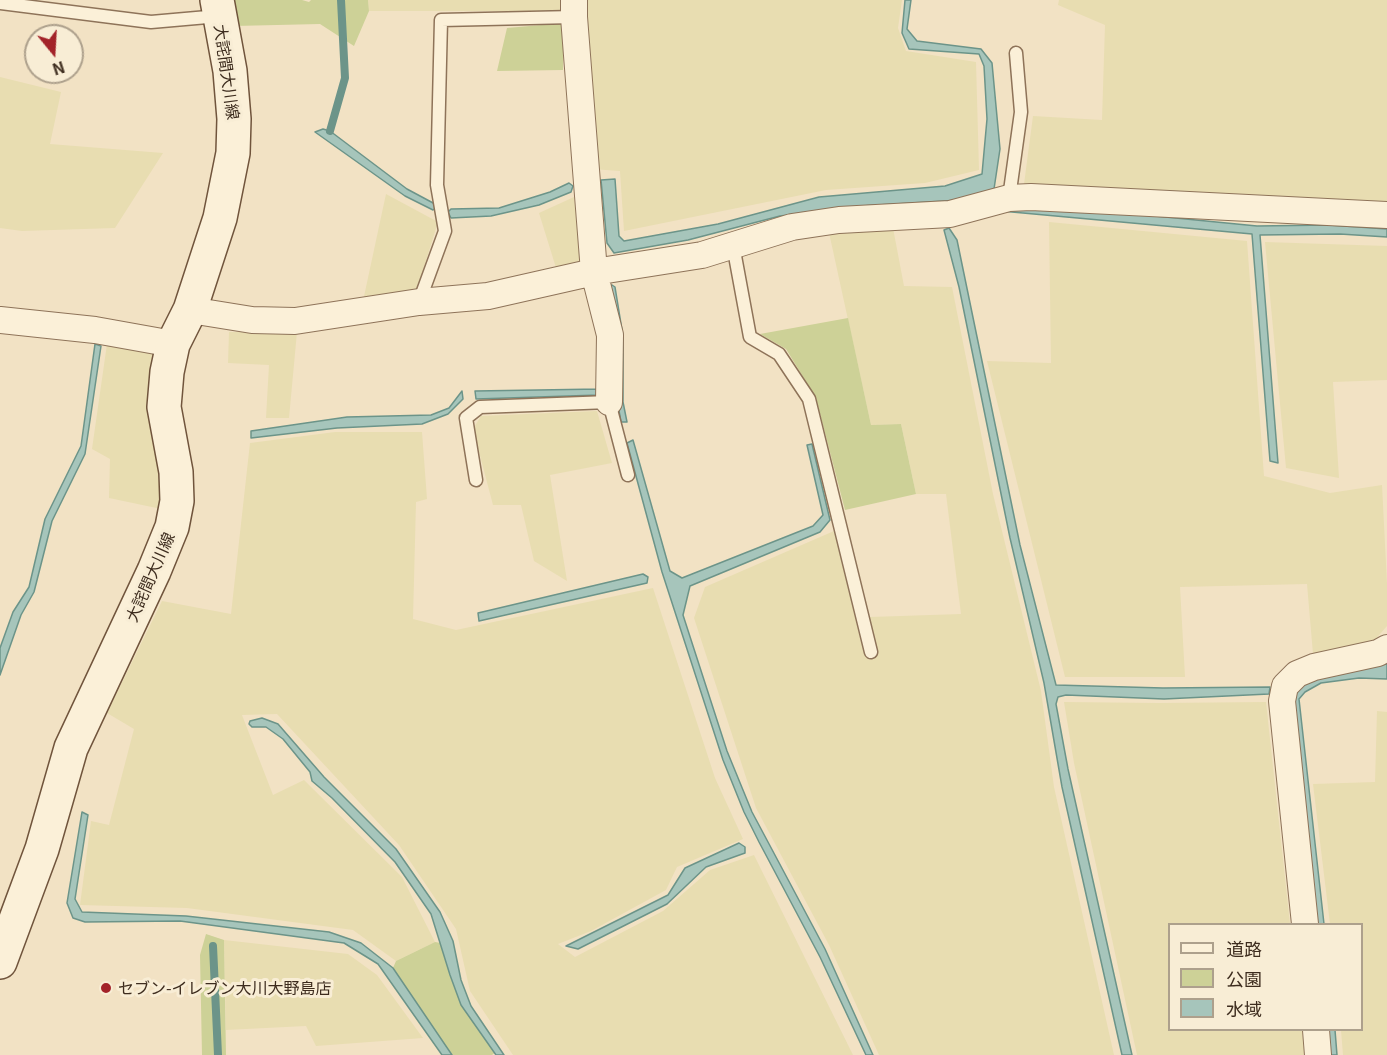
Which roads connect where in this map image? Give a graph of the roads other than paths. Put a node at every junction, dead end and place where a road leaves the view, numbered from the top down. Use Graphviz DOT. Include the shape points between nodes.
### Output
graph roads {
  1 [pos="0,3"];
  2 [pos="218,8"];
  3 [pos="574,9"];
  4 [pos="1016,53"];
  5 [pos="1008,198"];
  6 [pos="1387,215"];
  7 [pos="733,245"];
  8 [pos="594,272"];
  9 [pos="419,302"];
  10 [pos="190,310"];
  11 [pos="0,320"];
  12 [pos="173,344"];
  13 [pos="609,402"];
  14 [pos="628,475"];
  15 [pos="476,480"];
  16 [pos="1387,648"];
  17 [pos="871,652"];
  18 [pos="10,908"];
  19 [pos="1305,923"];
  20 [pos="0,962"];
  21 [pos="1316,1031"];
  22 [pos="1318,1055"];
  1 -- 2 [label="lane" via="151,22"];
  2 -- 10 [label="main road, 大詫間大川線" via="234,109 232,153 220,218"];
  3 -- 8 [label="street"];
  3 -- 9 [label="lane" via="441,20 437,185 445,231"];
  4 -- 5 [label="lane" via="1021,112"];
  5 -- 6 [label="street"];
  5 -- 7 [label="street" via="950,214 839,220 792,227"];
  7 -- 8 [label="street" via="702,255"];
  7 -- 17 [label="lane" via="750,337 779,354 809,399"];
  8 -- 9 [label="street" via="488,296"];
  8 -- 13 [label="street" via="610,335"];
  9 -- 10 [label="street" via="295,321 252,320"];
  10 -- 12 [label="main road, 大詫間大川線"];
  11 -- 12 [label="street" via="95,330"];
  12 -- 18 [label="main road, 大詫間大川線" via="164,407 176,472 177,501 172,527 71,748 42,849"];
  13 -- 14 [label="lane"];
  13 -- 15 [label="lane" via="480,407 466,418"];
  16 -- 19 [label="street" via="1314,667 1297,674 1285,686 1282,701"];
  18 -- 20 [label="main road, 大詫間大川線"];
  21 -- 22 [label="street"];
}
